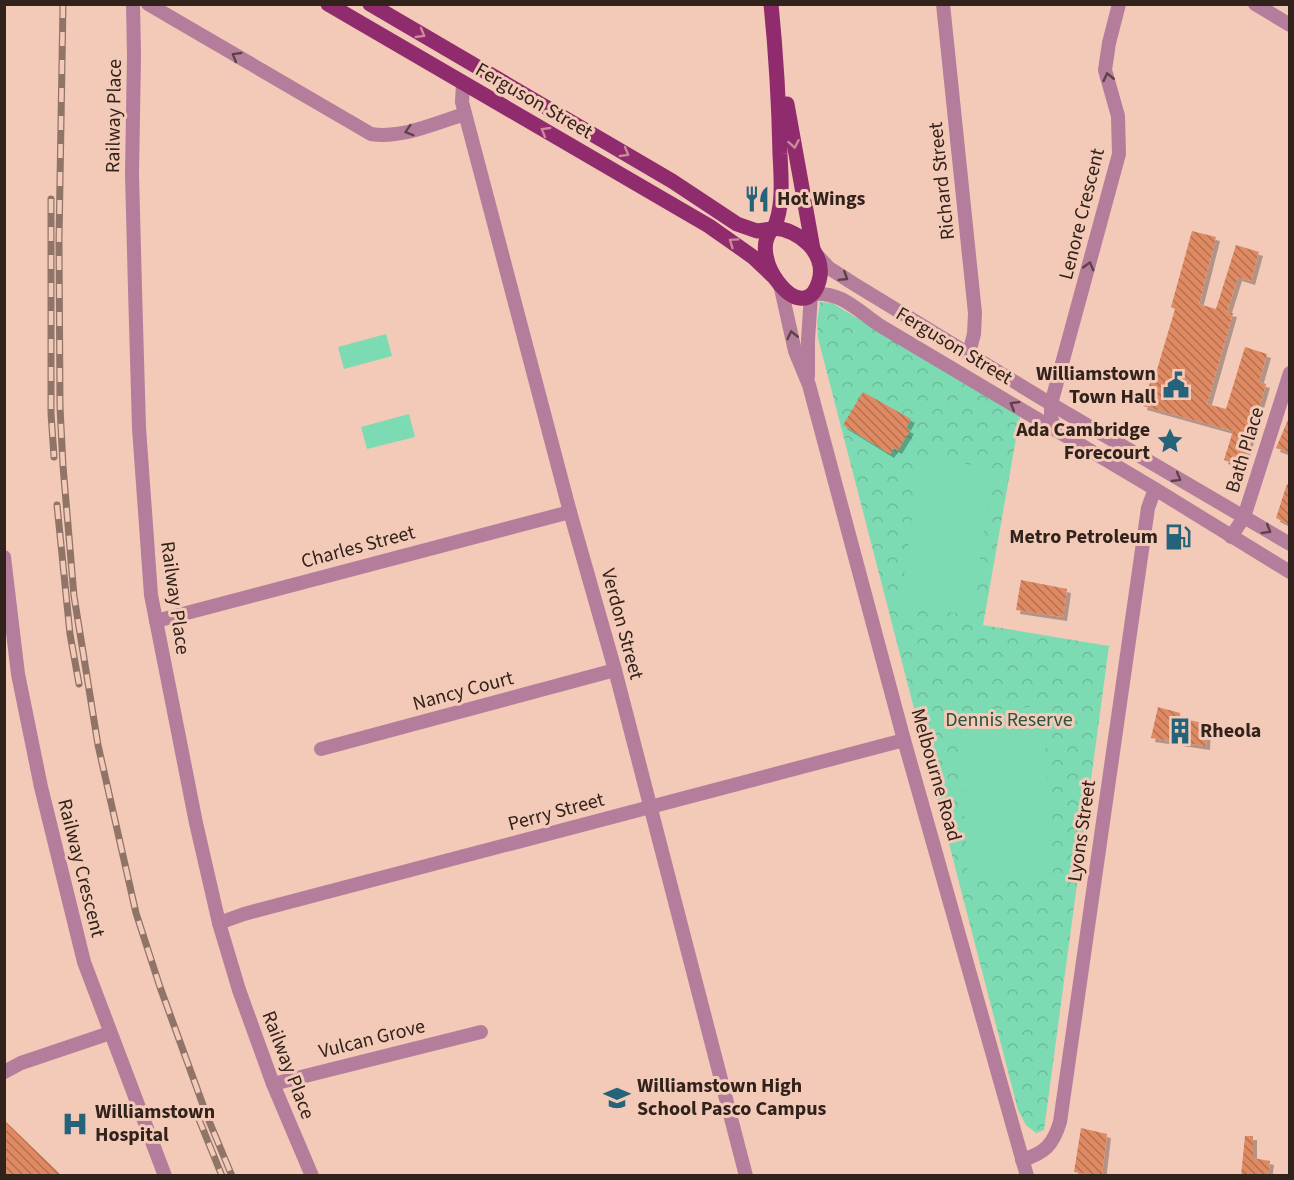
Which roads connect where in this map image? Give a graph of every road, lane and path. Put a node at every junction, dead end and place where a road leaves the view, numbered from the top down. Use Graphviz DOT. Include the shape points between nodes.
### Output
graph roads {
  1 [pos="133,4"];
  2 [pos="148,4"];
  3 [pos="328,4"];
  4 [pos="370,4"];
  5 [pos="771,4"];
  6 [pos="943,4"];
  7 [pos="1119,4"];
  8 [pos="1255,4"];
  9 [pos="1290,25"];
  10 [pos="775,45"];
  11 [pos="475,65"];
  12 [pos="463,84"];
  13 [pos="465,114"];
  14 [pos="773,228"];
  15 [pos="815,252"];
  16 [pos="777,281"];
  17 [pos="811,294"];
  18 [pos="969,352"];
  19 [pos="1290,373"];
  20 [pos="809,385"];
  21 [pos="1052,404"];
  22 [pos="1056,430"];
  23 [pos="1155,489"];
  24 [pos="570,512"];
  25 [pos="1244,517"];
  26 [pos="1231,537"];
  27 [pos="1290,544"];
  28 [pos="4,557"];
  29 [pos="1290,572"];
  30 [pos="156,621"];
  31 [pos="615,670"];
  32 [pos="904,740"];
  33 [pos="321,749"];
  34 [pos="649,807"];
  35 [pos="219,924"];
  36 [pos="481,1032"];
  37 [pos="110,1033"];
  38 [pos="7,1066"];
  39 [pos="273,1084"];
  40 [pos="1022,1160"];
  41 [pos="165,1176"];
  42 [pos="312,1176"];
  43 [pos="746,1176"];
  44 [pos="1027,1176"];
  1 -- 30 [label="street, Railway Place" via="132,185 139,405 147,551"];
  13 -- 2 [label="street, one-way" via="396,135 371,134"];
  3 -- 12 [label="main road, Ferguson Street"];
  4 -- 11 [label="main road, Ferguson Street, one-way"];
  5 -- 10 [label="main road"];
  6 -- 18 [label="street, Richard Street" via="975,313"];
  21 -- 7 [label="street, Lenore Crescent, one-way" via="1119,154 1118,116 1105,70"];
  8 -- 9 [label="street"];
  10 -- 14 [label="main road" via="781,190"];
  10 -- 15 [label="main road, one-way"];
  11 -- 12 [label="main road"];
  11 -- 14 [label="main road, Ferguson Street, one-way" via="672,181 737,224 757,231"];
  12 -- 13 [label="street, Verdon Street"];
  16 -- 12 [label="main road, Ferguson Street, one-way" via="753,257 709,226"];
  13 -- 24 [label="street, Verdon Street"];
  14 -- 15 [label="main road" via="786,230"];
  14 -- 16 [label="main road" via="766,256"];
  15 -- 17 [label="main road" via="821,275"];
  15 -- 18 [label="street, Ferguson Street, one-way" via="836,273"];
  16 -- 17 [label="main road" via="795,297"];
  20 -- 16 [label="street, Melbourne Road, one-way" via="798,361"];
  17 -- 20 [label="street, Melbourne Road"];
  22 -- 17 [label="street, Ferguson Street, one-way" via="879,326 842,298"];
  18 -- 21 [label="street, Ferguson Street"];
  19 -- 25 [label="street, Bath Place"];
  20 -- 32 [label="street, Melbourne Road"];
  21 -- 22 [label="street, Lenore Crescent" via="1051,418"];
  21 -- 25 [label="street, Ferguson Street, one-way"];
  22 -- 23 [label="street, Ferguson Street"];
  23 -- 26 [label="street, Ferguson Street"];
  23 -- 40 [label="street, Lyons Street" via="1148,508 1060,1122 1049,1146"];
  24 -- 30 [label="street, Charles Street"];
  24 -- 31 [label="street, Verdon Street"];
  25 -- 26 [label="street, Bath Place"];
  25 -- 27 [label="street, Ferguson Street, one-way"];
  26 -- 29 [label="street, Ferguson Street"];
  28 -- 37 [label="street, Railway Crescent" via="18,674 40,787 84,962"];
  30 -- 35 [label="street, Railway Place"];
  31 -- 33 [label="street, Nancy Court"];
  31 -- 34 [label="street, Verdon Street"];
  32 -- 34 [label="street, Perry Street"];
  32 -- 40 [label="street, Melbourne Road"];
  34 -- 35 [label="street, Perry Street" via="244,914"];
  34 -- 43 [label="street, Verdon Street"];
  35 -- 39 [label="street, Railway Place"];
  36 -- 39 [label="street, Vulcan Grove"];
  37 -- 38 [label="street"];
  37 -- 41 [label="street, Railway Crescent"];
  39 -- 42 [label="street, Railway Place"];
  40 -- 44 [label="street, Melbourne Road"];
}
